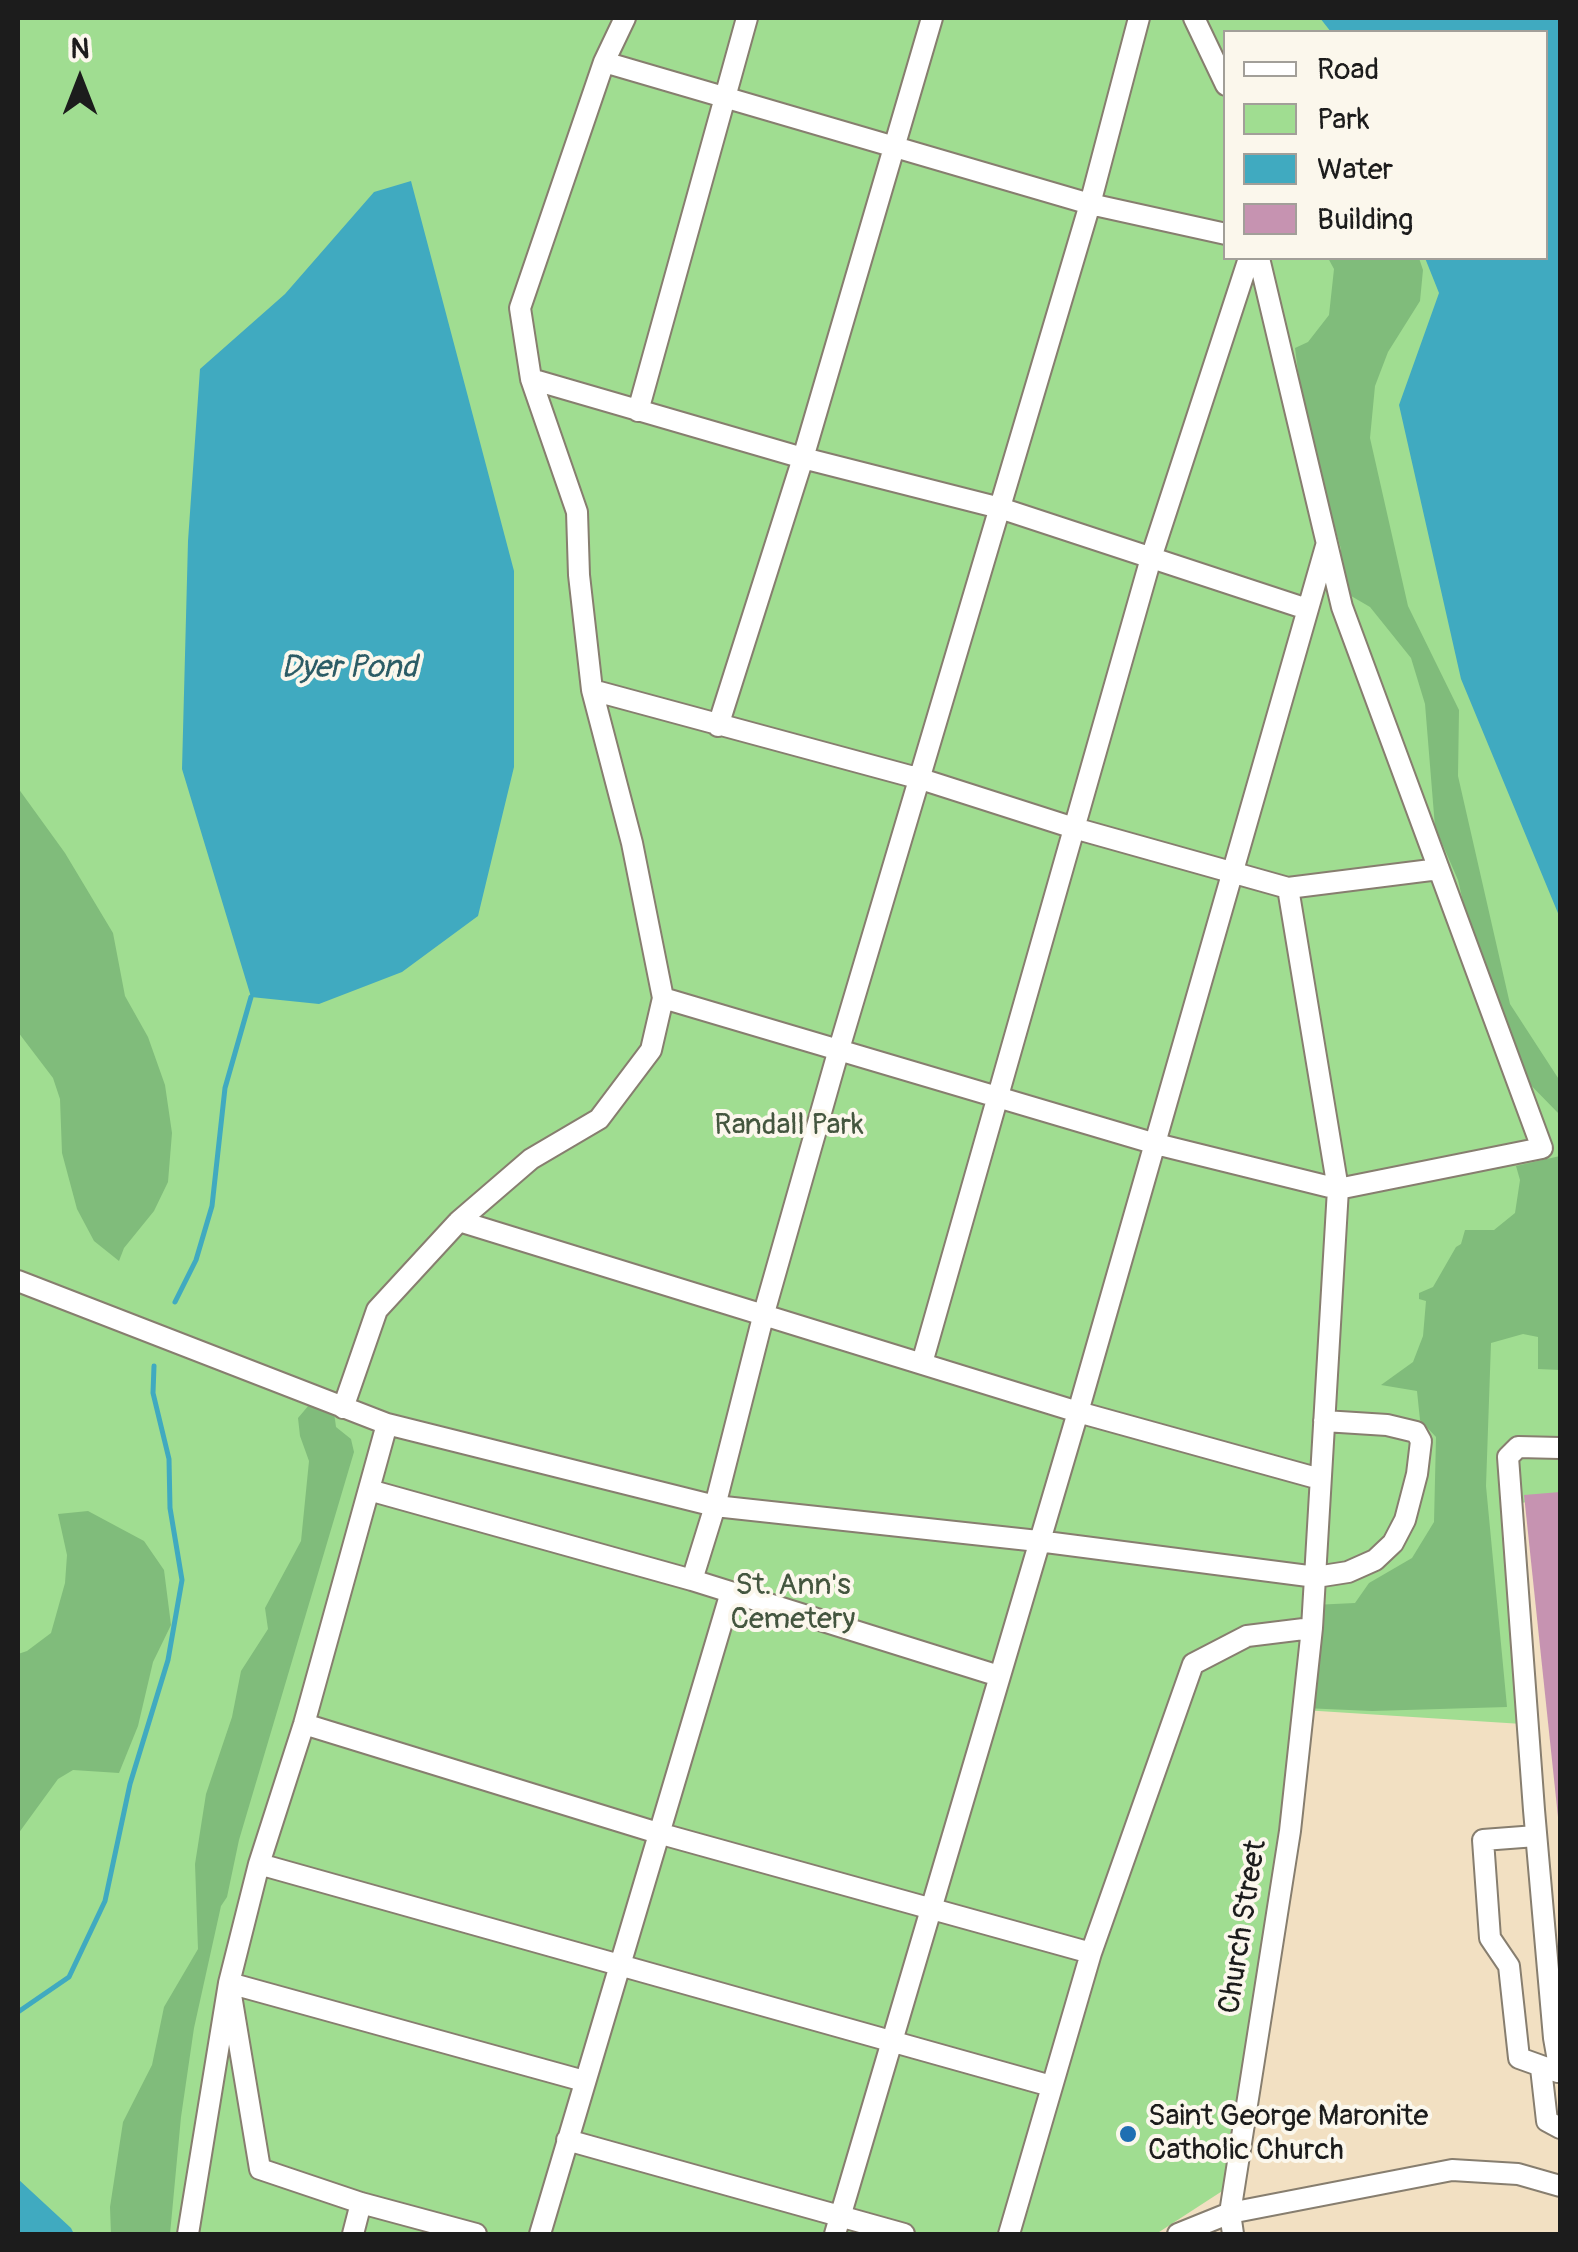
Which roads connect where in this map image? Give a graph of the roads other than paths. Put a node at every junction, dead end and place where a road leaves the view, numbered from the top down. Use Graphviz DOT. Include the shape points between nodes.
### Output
graph roads {
  1 [pos="626,18"];
  2 [pos="747,18"];
  3 [pos="932,18"];
  4 [pos="1138,18"];
  5 [pos="1194,18"];
  6 [pos="604,62"];
  7 [pos="1223,79"];
  8 [pos="725,97"];
  9 [pos="894,147"];
  10 [pos="1090,204"];
  11 [pos="1223,233"];
  12 [pos="1248,260"];
  13 [pos="1258,260"];
  14 [pos="531,380"];
  15 [pos="638,410"];
  16 [pos="803,458"];
  17 [pos="1000,508"];
  18 [pos="1327,543"];
  19 [pos="1151,558"];
  20 [pos="1307,609"];
  21 [pos="592,690"];
  22 [pos="718,726"];
  23 [pos="921,779"];
  24 [pos="1074,828"];
  25 [pos="1439,869"];
  26 [pos="1233,874"];
  27 [pos="1288,888"];
  28 [pos="663,998"];
  29 [pos="839,1049"];
  30 [pos="998,1096"];
  31 [pos="1156,1144"];
  32 [pos="1338,1189"];
  33 [pos="459,1221"];
  34 [pos="18,1281"];
  35 [pos="764,1313"];
  36 [pos="922,1363"];
  37 [pos="344,1408"];
  38 [pos="1078,1412"];
  39 [pos="1324,1421"];
  40 [pos="387,1424"];
  41 [pos="1560,1448"];
  42 [pos="1320,1479"];
  43 [pos="369,1490"];
  44 [pos="715,1506"];
  45 [pos="1038,1541"];
  46 [pos="1316,1577"];
  47 [pos="692,1580"];
  48 [pos="731,1592"];
  49 [pos="1312,1628"];
  50 [pos="1000,1676"];
  51 [pos="304,1724"];
  52 [pos="658,1833"];
  53 [pos="1536,1836"];
  54 [pos="259,1864"];
  55 [pos="931,1909"];
  56 [pos="1091,1953"];
  57 [pos="618,1964"];
  58 [pos="229,1983"];
  59 [pos="892,2041"];
  60 [pos="1553,2071"];
  61 [pos="584,2081"];
  62 [pos="1051,2086"];
  63 [pos="1560,2128"];
  64 [pos="567,2140"];
  65 [pos="1560,2186"];
  66 [pos="361,2203"];
  67 [pos="1230,2213"];
  68 [pos="838,2226"];
  69 [pos="188,2234"];
  70 [pos="353,2234"];
  71 [pos="476,2234"];
  72 [pos="540,2234"];
  73 [pos="904,2234"];
  74 [pos="1009,2234"];
  75 [pos="1178,2234"];
  76 [pos="1233,2234"];
  1 -- 6 [label="street"];
  2 -- 8 [label="street"];
  3 -- 9 [label="street"];
  4 -- 10 [label="street"];
  5 -- 7 [label="street"];
  6 -- 8 [label="street"];
  6 -- 14 [label="street" via="520,308"];
  8 -- 9 [label="street"];
  8 -- 15 [label="street"];
  9 -- 10 [label="street"];
  9 -- 16 [label="street"];
  10 -- 11 [label="street"];
  10 -- 17 [label="street"];
  12 -- 19 [label="street"];
  13 -- 18 [label="street"];
  14 -- 15 [label="street"];
  14 -- 21 [label="street" via="576,512"];
  15 -- 16 [label="street"];
  16 -- 17 [label="street"];
  16 -- 22 [label="street"];
  17 -- 19 [label="street"];
  17 -- 23 [label="street"];
  18 -- 20 [label="street"];
  18 -- 25 [label="street" via="1342,607"];
  19 -- 20 [label="street"];
  19 -- 24 [label="street"];
  20 -- 26 [label="street"];
  21 -- 22 [label="street"];
  21 -- 28 [label="street"];
  22 -- 23 [label="street"];
  23 -- 24 [label="street"];
  23 -- 29 [label="street"];
  24 -- 26 [label="street"];
  24 -- 30 [label="street"];
  25 -- 27 [label="street"];
  25 -- 32 [label="street" via="1542,1148"];
  26 -- 27 [label="street"];
  26 -- 31 [label="street"];
  27 -- 32 [label="street, Church Street"];
  28 -- 29 [label="street"];
  28 -- 33 [label="street" via="652,1050 599,1119 531,1158"];
  29 -- 30 [label="street"];
  29 -- 35 [label="street"];
  30 -- 31 [label="street"];
  30 -- 36 [label="street"];
  31 -- 32 [label="street"];
  31 -- 38 [label="street"];
  32 -- 39 [label="street, Church Street"];
  33 -- 35 [label="street"];
  33 -- 37 [label="street" via="377,1310"];
  34 -- 37 [label="street"];
  35 -- 36 [label="street"];
  35 -- 44 [label="street"];
  36 -- 38 [label="street"];
  37 -- 40 [label="street"];
  38 -- 42 [label="street"];
  38 -- 45 [label="street"];
  39 -- 42 [label="street, Church Street"];
  39 -- 46 [label="street" via="1387,1425 1416,1432 1421,1440 1409,1505 1393,1543 1376,1560"];
  40 -- 43 [label="street"];
  40 -- 44 [label="street"];
  41 -- 53 [label="street" via="1518,1448 1508,1457"];
  42 -- 46 [label="street, Church Street"];
  43 -- 47 [label="street"];
  43 -- 51 [label="street"];
  44 -- 45 [label="street"];
  44 -- 47 [label="street"];
  45 -- 46 [label="street"];
  45 -- 50 [label="street"];
  46 -- 49 [label="street, Church Street"];
  47 -- 48 [label="street"];
  48 -- 50 [label="street"];
  48 -- 52 [label="street"];
  49 -- 56 [label="street" via="1247,1636 1192,1664"];
  49 -- 67 [label="street, Church Street" via="1290,1831"];
  50 -- 55 [label="street"];
  51 -- 52 [label="street"];
  51 -- 54 [label="street"];
  52 -- 55 [label="street"];
  52 -- 57 [label="street"];
  53 -- 60 [label="street"];
  53 -- 60 [label="street" via="1483,1840 1490,1938 1509,1966 1519,2058"];
  54 -- 57 [label="street"];
  54 -- 58 [label="street"];
  55 -- 56 [label="street"];
  55 -- 59 [label="street"];
  56 -- 62 [label="street"];
  57 -- 59 [label="street"];
  57 -- 61 [label="street"];
  58 -- 61 [label="street"];
  58 -- 66 [label="street" via="260,2169"];
  58 -- 69 [label="street"];
  59 -- 62 [label="street"];
  59 -- 68 [label="street"];
  60 -- 63 [label="street" via="1547,2121"];
  61 -- 64 [label="street"];
  62 -- 74 [label="street"];
  64 -- 68 [label="street"];
  64 -- 72 [label="street"];
  65 -- 67 [label="street" via="1518,2174 1452,2170"];
  66 -- 70 [label="street"];
  66 -- 71 [label="street"];
  67 -- 75 [label="street"];
  67 -- 76 [label="street, Church Street"];
  68 -- 73 [label="street"];
}
